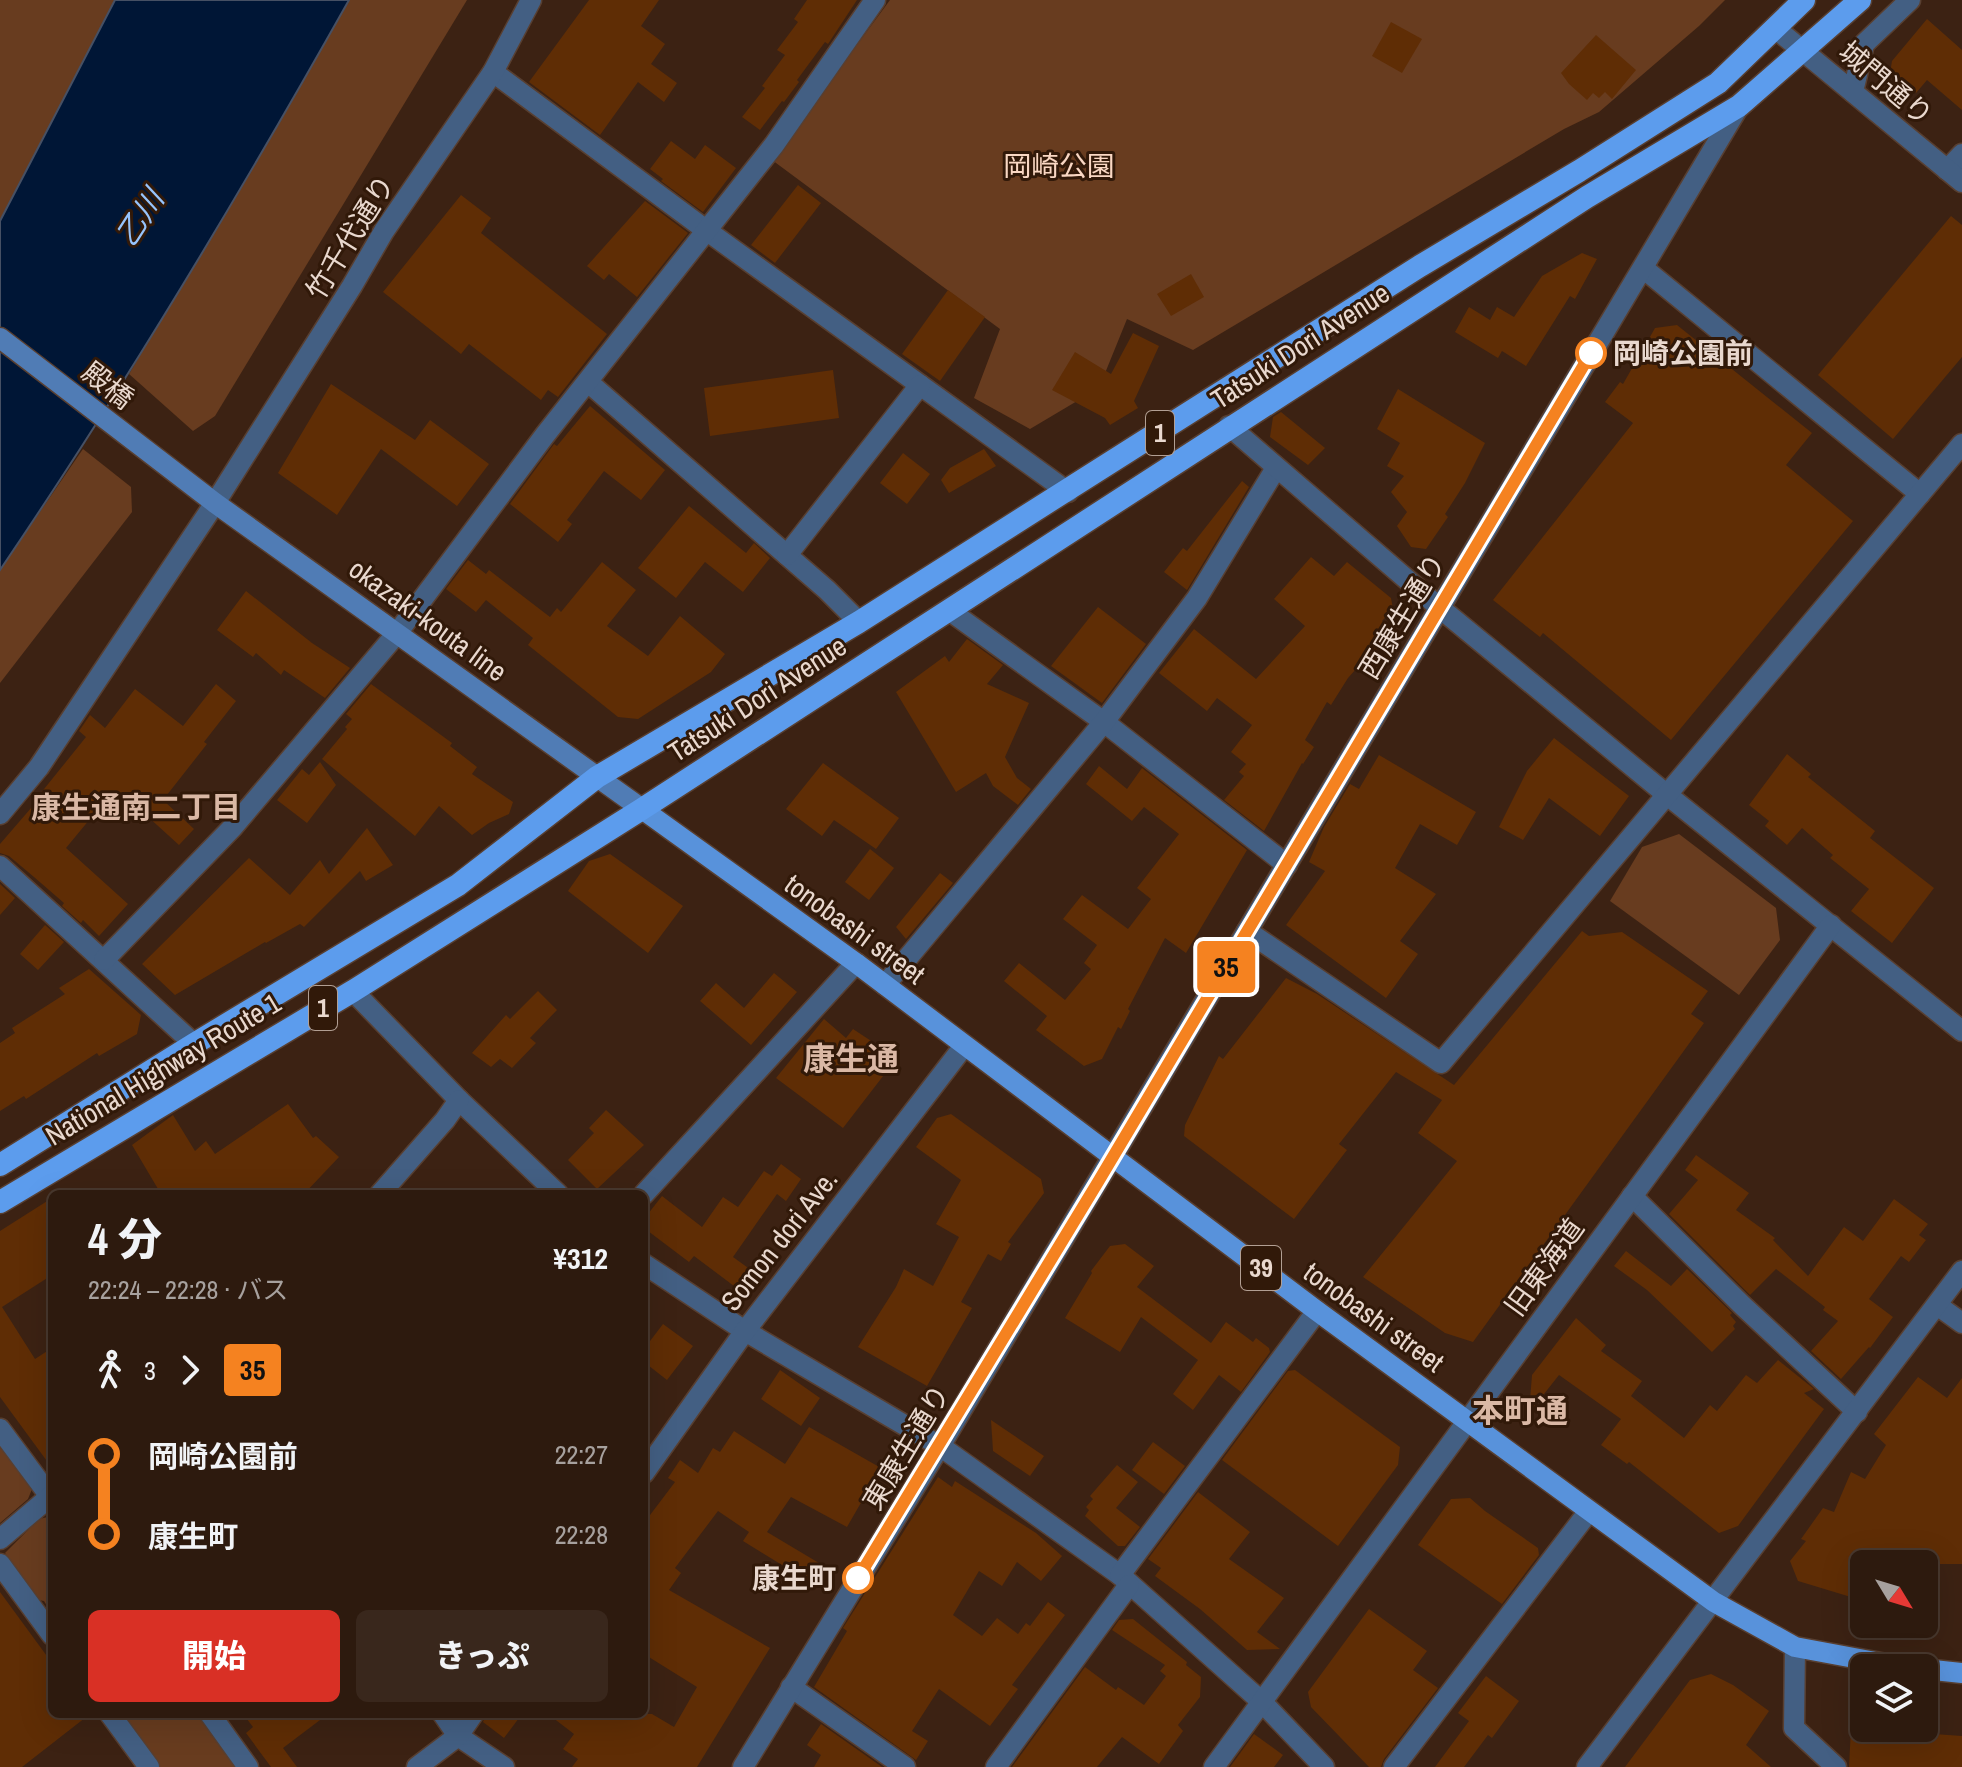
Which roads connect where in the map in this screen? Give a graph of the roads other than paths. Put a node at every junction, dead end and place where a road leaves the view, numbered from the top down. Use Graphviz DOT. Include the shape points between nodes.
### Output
graph roads {
  1 [pos="531,0"];
  2 [pos="875,0"];
  3 [pos="1804,0"];
  4 [pos="1860,0"];
  5 [pos="1910,0"];
  6 [pos="1775,28"];
  7 [pos="1804,52"];
  8 [pos="493,72"];
  9 [pos="1853,92"];
  10 [pos="1739,106"];
  11 [pos="1962,154"];
  12 [pos="1954,176"];
  13 [pos="706,230"];
  14 [pos="1643,268"];
  15 [pos="0,338"];
  16 [pos="588,382"];
  17 [pos="920,385"];
  18 [pos="1229,426"];
  19 [pos="1962,444"];
  20 [pos="1276,468"];
  21 [pos="181,477"];
  22 [pos="1068,492"];
  23 [pos="1920,494"];
  24 [pos="215,503"];
  25 [pos="787,555"];
  26 [pos="1440,608"];
  27 [pos="950,611"];
  28 [pos="859,622"];
  29 [pos="398,632"];
  30 [pos="1104,722"];
  31 [pos="597,777"];
  32 [pos="1666,794"];
  33 [pos="642,809"];
  34 [pos="0,814"];
  35 [pos="1287,865"];
  36 [pos="0,866"];
  37 [pos="1831,925"];
  38 [pos="1247,931"];
  39 [pos="104,960"];
  40 [pos="856,963"];
  41 [pos="885,985"];
  42 [pos="353,991"];
  43 [pos="1962,1031"];
  44 [pos="194,1044"];
  45 [pos="964,1046"];
  46 [pos="459,1100"];
  47 [pos="1114,1155"];
  48 [pos="0,1165"];
  49 [pos="384,1190"];
  50 [pos="554,1190"];
  51 [pos="648,1190"];
  52 [pos="1632,1196"];
  53 [pos="0,1202"];
  54 [pos="648,1267"];
  55 [pos="1962,1271"];
  56 [pos="1937,1305"];
  57 [pos="1317,1311"];
  58 [pos="1962,1323"];
  59 [pos="745,1331"];
  60 [pos="1857,1412"];
  61 [pos="1466,1420"];
  62 [pos="0,1429"];
  63 [pos="940,1446"];
  64 [pos="648,1467"];
  65 [pos="48,1493"];
  66 [pos="48,1499"];
  67 [pos="1589,1511"];
  68 [pos="0,1539"];
  69 [pos="0,1564"];
  70 [pos="1124,1580"];
  71 [pos="1714,1602"];
  72 [pos="48,1630"];
  73 [pos="1795,1647"];
  74 [pos="1850,1657"];
  75 [pos="1938,1670"];
  76 [pos="1962,1673"];
  77 [pos="791,1687"];
  78 [pos="1262,1702"];
  79 [pos="113,1718"];
  80 [pos="213,1718"];
  81 [pos="446,1718"];
  82 [pos="470,1718"];
  83 [pos="458,1736"];
  84 [pos="149,1767"];
  85 [pos="248,1767"];
  86 [pos="417,1767"];
  87 [pos="504,1767"];
  88 [pos="743,1767"];
  89 [pos="905,1767"];
  90 [pos="996,1767"];
  91 [pos="1214,1767"];
  92 [pos="1324,1767"];
  93 [pos="1394,1767"];
  94 [pos="1587,1767"];
  95 [pos="1836,1767"];
  1 -- 8 [label="street, 竹千代通り"];
  2 -- 13 [label="street" via="774,145"];
  3 -- 6 [label="highway, Tatsuki Dori Avenue / 1"];
  4 -- 7 [label="highway, Tatsuki Dori Avenue / 1"];
  5 -- 9 [label="street" via="1864,44"];
  6 -- 7 [label="street, 城門通り"];
  6 -- 22 [label="highway, Tatsuki Dori Avenue / 1" via="1718,83"];
  7 -- 9 [label="street, 城門通り"];
  7 -- 10 [label="highway, Tatsuki Dori Avenue / 1"];
  8 -- 13 [label="street"];
  8 -- 24 [label="street, 竹千代通り" via="384,231"];
  9 -- 12 [label="street, 城門通り"];
  10 -- 14 [label="street, 西康生通り"];
  10 -- 18 [label="highway, Tatsuki Dori Avenue / 1"];
  11 -- 12 [label="street"];
  13 -- 16 [label="street"];
  13 -- 17 [label="street"];
  14 -- 23 [label="street"];
  14 -- 26 [label="street, 西康生通り"];
  15 -- 21 [label="main road, 殿橋"];
  16 -- 25 [label="street"];
  16 -- 29 [label="street"];
  17 -- 22 [label="street"];
  17 -- 25 [label="street"];
  18 -- 20 [label="street"];
  18 -- 27 [label="highway, Tatsuki Dori Avenue / 1"];
  19 -- 23 [label="street"];
  20 -- 26 [label="street"];
  20 -- 30 [label="street" via="1197,598"];
  21 -- 24 [label="main road, okazaki-kouta line"];
  22 -- 28 [label="highway, Tatsuki Dori Avenue / 1"];
  23 -- 32 [label="street"];
  24 -- 29 [label="main road, okazaki-kouta line"];
  24 -- 34 [label="street, 竹千代通り" via="39,767"];
  25 -- 28 [label="street"];
  26 -- 32 [label="street"];
  26 -- 35 [label="street, 西康生通り"];
  27 -- 30 [label="street"];
  27 -- 33 [label="highway, Tatsuki Dori Avenue / 1"];
  28 -- 31 [label="highway, Tatsuki Dori Avenue / 1"];
  29 -- 31 [label="main road, okazaki-kouta line"];
  29 -- 39 [label="street" via="232,828"];
  30 -- 35 [label="street"];
  30 -- 41 [label="street"];
  31 -- 33 [label="main road, okazaki-kouta line"];
  31 -- 44 [label="highway, National Highway Route 1 / 1" via="458,885"];
  32 -- 37 [label="street"];
  32 -- 38 [label="street" via="1441,1063"];
  33 -- 40 [label="main road, tonobashi street / 39"];
  33 -- 42 [label="highway, National Highway Route 1 / 1"];
  35 -- 38 [label="street, 西康生通り"];
  36 -- 39 [label="street"];
  37 -- 43 [label="street"];
  37 -- 52 [label="street, 旧東海道"];
  38 -- 47 [label="street, 西康生通り"];
  39 -- 44 [label="street"];
  40 -- 41 [label="main road, tonobashi street / 39"];
  40 -- 51 [label="street"];
  41 -- 45 [label="main road, tonobashi street / 39"];
  42 -- 46 [label="street"];
  42 -- 53 [label="highway, National Highway Route 1 / 1"];
  44 -- 48 [label="highway, National Highway Route 1 / 1"];
  45 -- 47 [label="main road, tonobashi street / 39"];
  45 -- 59 [label="street, Somon dori Ave."];
  46 -- 49 [label="street"];
  46 -- 50 [label="street"];
  47 -- 57 [label="main road, tonobashi street / 39"];
  47 -- 63 [label="street, 東康生通り"];
  52 -- 60 [label="street"];
  52 -- 61 [label="street, 旧東海道"];
  54 -- 59 [label="street"];
  55 -- 56 [label="street"];
  56 -- 58 [label="street"];
  56 -- 60 [label="street"];
  57 -- 61 [label="main road, tonobashi street / 39"];
  57 -- 70 [label="street"];
  59 -- 63 [label="street"];
  59 -- 64 [label="street, Somon dori Ave."];
  60 -- 71 [label="street"];
  61 -- 67 [label="main road, tonobashi street / 39"];
  61 -- 78 [label="street, 旧東海道"];
  62 -- 65 [label="street"];
  63 -- 70 [label="street"];
  63 -- 77 [label="street, 東康生通り"];
  66 -- 68 [label="street"];
  67 -- 71 [label="main road, tonobashi street / 39"];
  67 -- 93 [label="street"];
  69 -- 72 [label="street"];
  70 -- 78 [label="street"];
  70 -- 90 [label="street"];
  71 -- 73 [label="main road, tonobashi street / 39"];
  71 -- 94 [label="street"];
  73 -- 74 [label="main road, tonobashi street / 39"];
  73 -- 95 [label="street" via="1794,1728"];
  75 -- 76 [label="main road"];
  77 -- 88 [label="street, 東康生通り"];
  77 -- 89 [label="street"];
  78 -- 91 [label="street, 旧東海道"];
  78 -- 92 [label="street"];
  79 -- 84 [label="street"];
  80 -- 85 [label="street"];
  81 -- 83 [label="street"];
  82 -- 83 [label="street"];
  83 -- 86 [label="street"];
  83 -- 87 [label="street"];
}
